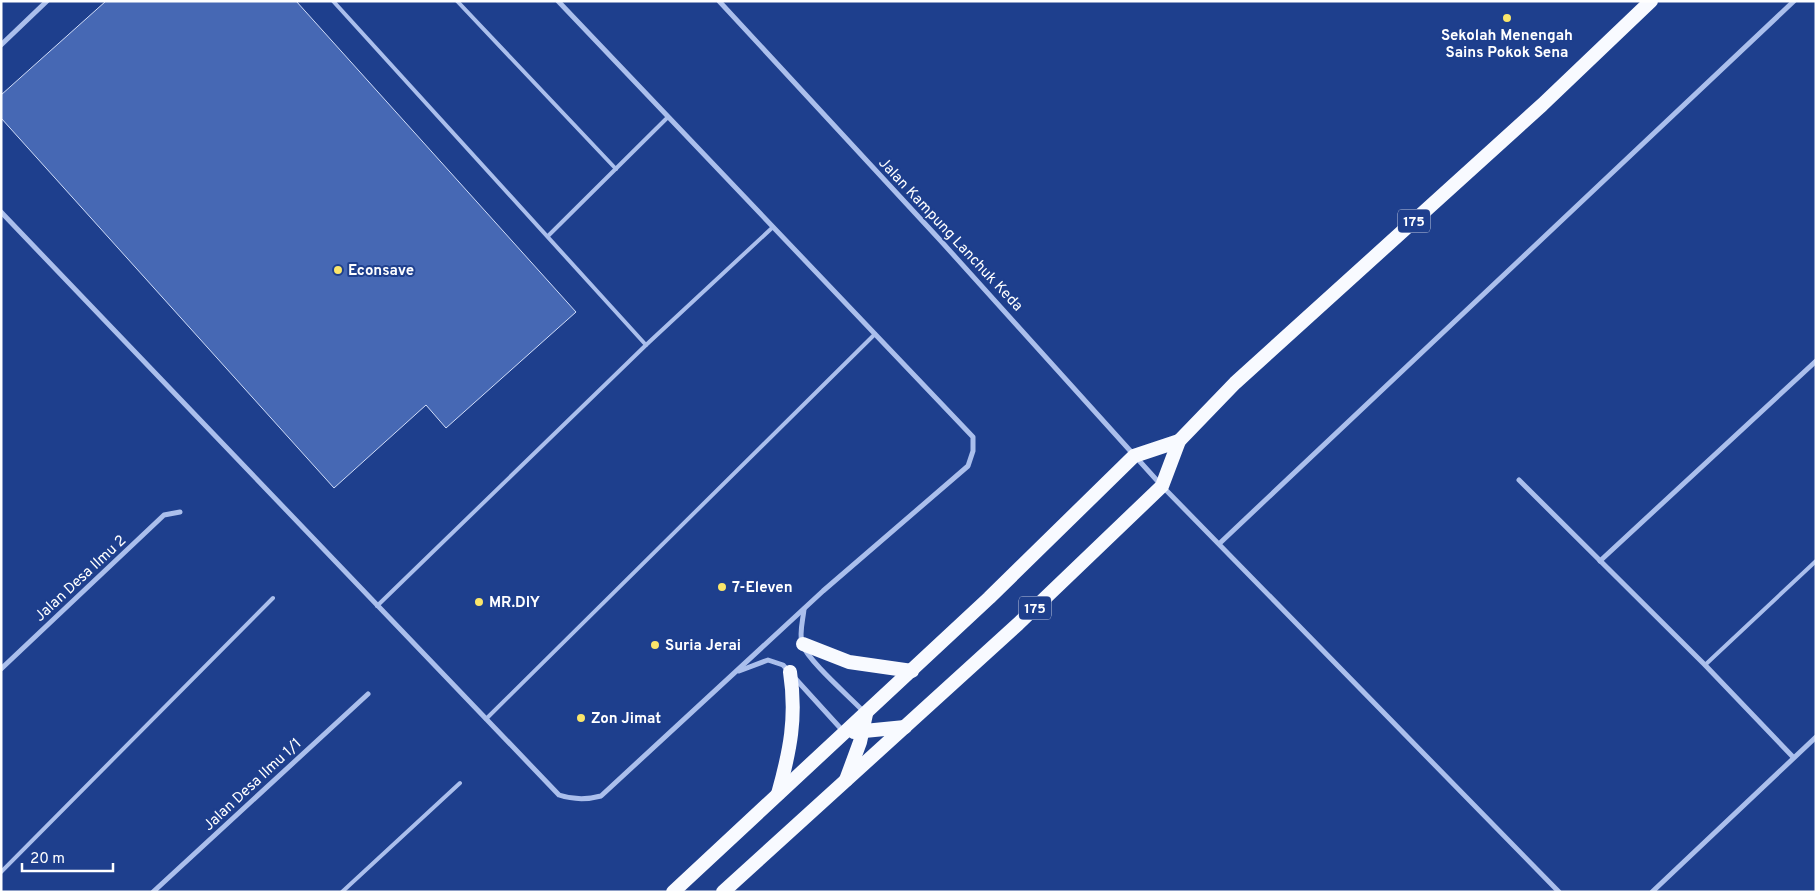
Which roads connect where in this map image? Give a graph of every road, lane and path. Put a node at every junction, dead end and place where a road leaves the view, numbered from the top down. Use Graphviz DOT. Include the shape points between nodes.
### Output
graph roads {
  1 [pos="47,1"];
  2 [pos="333,1"];
  3 [pos="458,1"];
  4 [pos="558,1"];
  5 [pos="719,1"];
  6 [pos="1651,1"];
  7 [pos="1794,1"];
  8 [pos="1,45"];
  9 [pos="668,117"];
  10 [pos="616,169"];
  11 [pos="1,212"];
  12 [pos="773,227"];
  13 [pos="548,236"];
  14 [pos="875,334"];
  15 [pos="646,345"];
  16 [pos="1816,361"];
  17 [pos="1179,441"];
  18 [pos="1134,456"];
  19 [pos="1519,480"];
  20 [pos="1162,486"];
  21 [pos="180,512"];
  22 [pos="1220,543"];
  23 [pos="1600,560"];
  24 [pos="1816,561"];
  25 [pos="273,598"];
  26 [pos="377,606"];
  27 [pos="804,608"];
  28 [pos="802,644"];
  29 [pos="1705,665"];
  30 [pos="1,670"];
  31 [pos="912,671"];
  32 [pos="736,672"];
  33 [pos="790,672"];
  34 [pos="368,694"];
  35 [pos="866,714"];
  36 [pos="486,719"];
  37 [pos="905,727"];
  38 [pos="862,731"];
  39 [pos="845,733"];
  40 [pos="1816,737"];
  41 [pos="1793,757"];
  42 [pos="460,783"];
  43 [pos="844,784"];
  44 [pos="778,795"];
  45 [pos="1,872"];
  46 [pos="153,892"];
  47 [pos="342,892"];
  48 [pos="673,892"];
  49 [pos="724,892"];
  50 [pos="1559,892"];
  51 [pos="1652,892"];
  1 -- 8 [label="street"];
  2 -- 13 [label="lane"];
  3 -- 10 [label="lane"];
  4 -- 9 [label="street"];
  5 -- 18 [label="street, Jalan Kampung Lanchuk Keda"];
  6 -- 17 [label="highway, 175" via="1542,105 1235,383"];
  7 -- 22 [label="street"];
  9 -- 10 [label="lane"];
  9 -- 12 [label="street"];
  10 -- 13 [label="lane"];
  11 -- 26 [label="street"];
  12 -- 14 [label="street"];
  12 -- 15 [label="lane"];
  13 -- 15 [label="lane"];
  14 -- 27 [label="street" via="974,437 974,451 968,466"];
  14 -- 36 [label="lane"];
  15 -- 26 [label="lane"];
  16 -- 23 [label="street"];
  17 -- 18 [label="highway, 175"];
  17 -- 20 [label="highway, 175"];
  18 -- 20 [label="street, Jalan Kampung Lanchuk Keda"];
  18 -- 31 [label="highway, 175"];
  19 -- 23 [label="street"];
  20 -- 22 [label="street, Jalan Kampung Lanchuk Keda"];
  20 -- 37 [label="highway, 175"];
  21 -- 30 [label="street, Jalan Desa Ilmu 2" via="164,515"];
  22 -- 50 [label="street, Jalan Kampung Lanchuk Keda"];
  23 -- 29 [label="street"];
  24 -- 29 [label="lane"];
  25 -- 45 [label="lane"];
  26 -- 36 [label="street"];
  27 -- 28 [label="street"];
  27 -- 32 [label="street"];
  28 -- 31 [label="highway" via="848,662"];
  28 -- 35 [label="street"];
  29 -- 41 [label="street"];
  31 -- 35 [label="highway, 175"];
  32 -- 33 [label="street" via="768,660"];
  32 -- 36 [label="street" via="611,788 592,799 571,799 559,794"];
  33 -- 39 [label="street"];
  33 -- 44 [label="highway" via="794,701 792,731"];
  34 -- 46 [label="street, Jalan Desa Ilmu 1/1"];
  35 -- 38 [label="highway"];
  35 -- 39 [label="highway, 175"];
  37 -- 38 [label="highway"];
  37 -- 43 [label="highway, 175"];
  38 -- 39 [label="highway"];
  38 -- 43 [label="highway"];
  39 -- 44 [label="highway, 175"];
  40 -- 41 [label="street"];
  41 -- 51 [label="street"];
  42 -- 47 [label="lane"];
  43 -- 49 [label="highway, 175"];
  44 -- 48 [label="highway, 175"];
}
